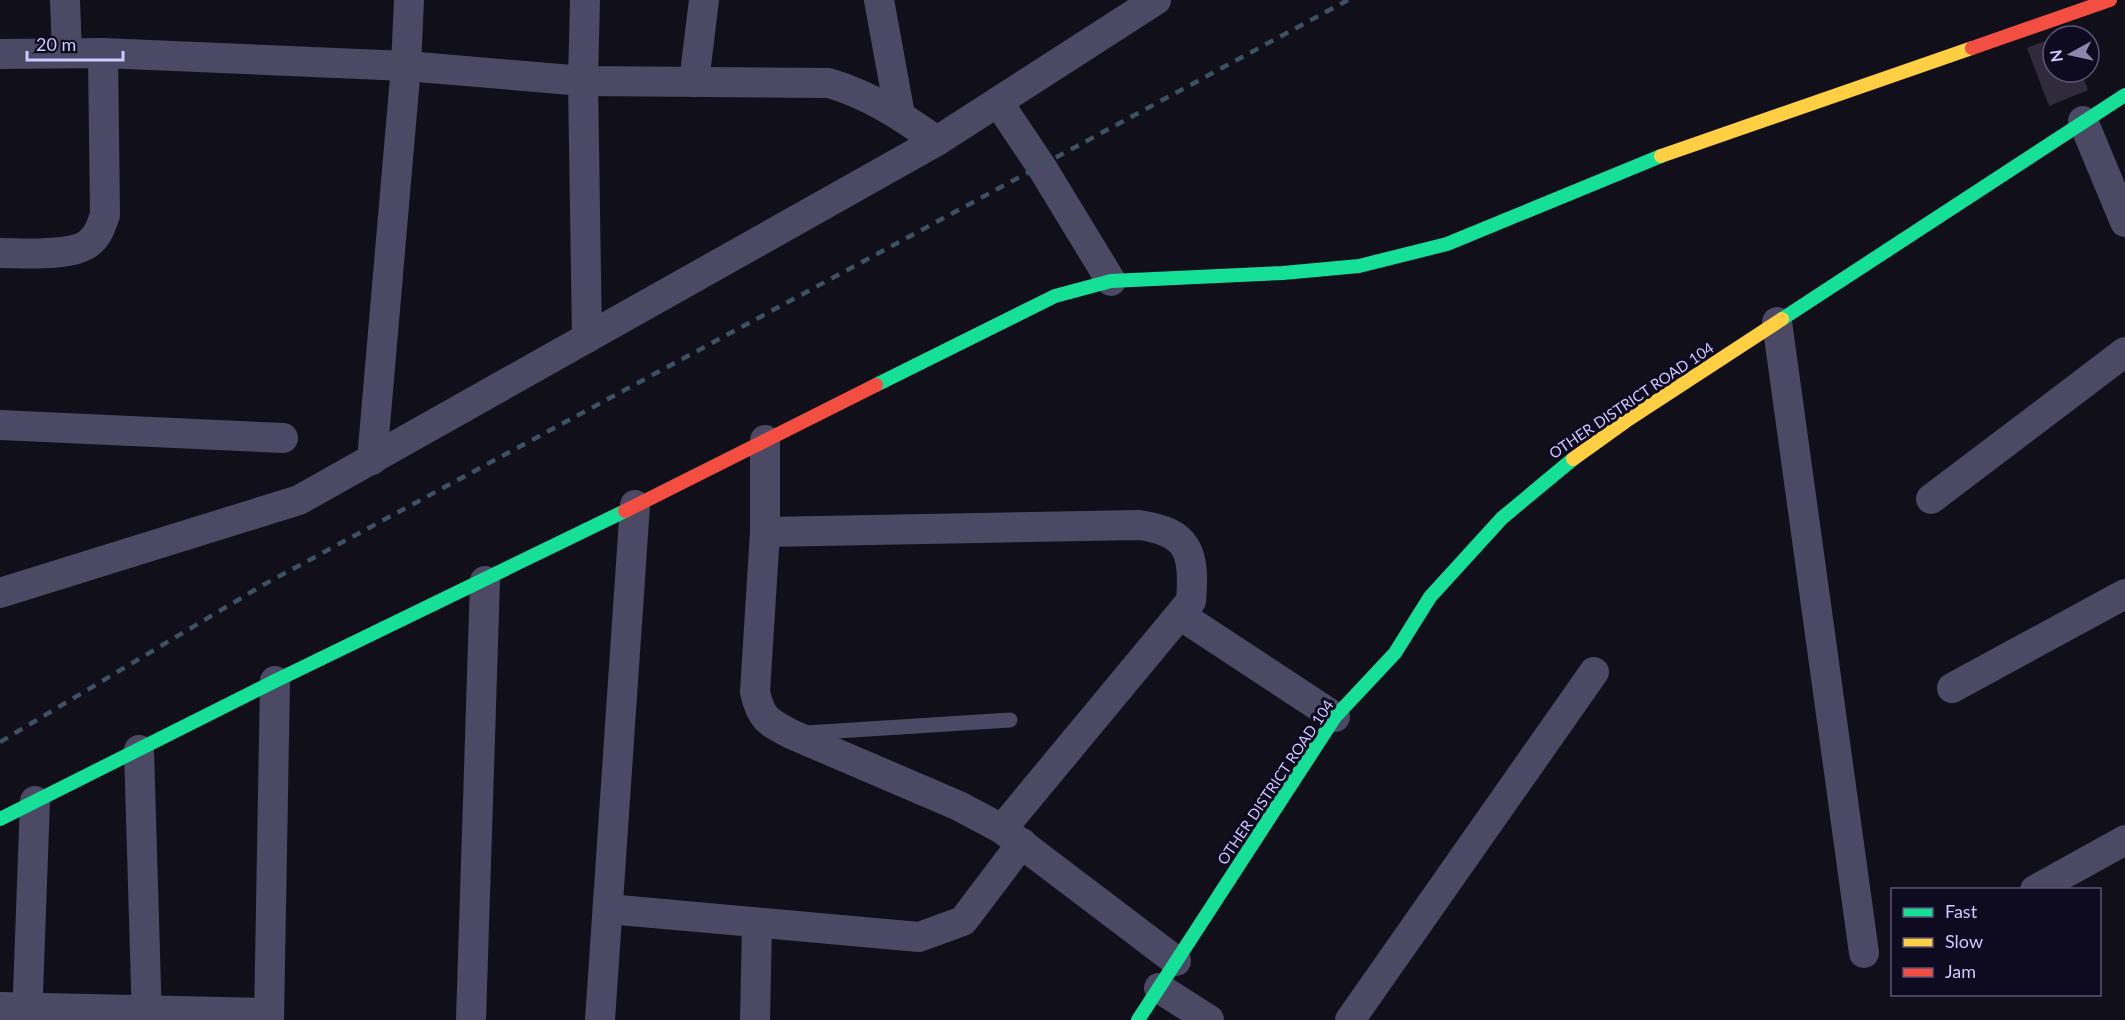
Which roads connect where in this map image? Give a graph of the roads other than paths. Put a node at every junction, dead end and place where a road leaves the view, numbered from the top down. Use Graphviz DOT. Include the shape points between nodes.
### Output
graph roads {
  1 [pos="65,0"];
  2 [pos="409,0"];
  3 [pos="585,0"];
  4 [pos="704,0"];
  5 [pos="879,0"];
  6 [pos="1156,0"];
  7 [pos="2110,0"];
  8 [pos="67,53"];
  9 [pos="103,53"];
  10 [pos="0,54"];
  11 [pos="406,66"];
  12 [pos="583,81"];
  13 [pos="694,82"];
  14 [pos="2125,95"];
  15 [pos="998,102"];
  16 [pos="900,115"];
  17 [pos="2083,122"];
  18 [pos="937,141"];
  19 [pos="2125,222"];
  20 [pos="0,253"];
  21 [pos="1111,281"];
  22 [pos="1777,322"];
  23 [pos="587,338"];
  24 [pos="2125,352"];
  25 [pos="0,425"];
  26 [pos="283,438"];
  27 [pos="765,440"];
  28 [pos="372,460"];
  29 [pos="1931,499"];
  30 [pos="635,505"];
  31 [pos="765,532"];
  32 [pos="485,581"];
  33 [pos="0,593"];
  34 [pos="2125,594"];
  35 [pos="1180,615"];
  36 [pos="1594,672"];
  37 [pos="275,681"];
  38 [pos="1952,688"];
  39 [pos="1335,717"];
  40 [pos="1010,720"];
  41 [pos="791,734"];
  42 [pos="139,750"];
  43 [pos="35,801"];
  44 [pos="0,819"];
  45 [pos="1012,836"];
  46 [pos="2125,840"];
  47 [pos="2040,888"];
  48 [pos="608,909"];
  49 [pos="757,923"];
  50 [pos="1864,953"];
  51 [pos="1176,961"];
  52 [pos="1159,988"];
  53 [pos="18,1012"];
  54 [pos="148,1015"];
  55 [pos="269,1017"];
  56 [pos="471,1020"];
  57 [pos="600,1020"];
  58 [pos="755,1020"];
  59 [pos="1138,1020"];
  60 [pos="1209,1020"];
  61 [pos="1350,1020"];
  1 -- 8 [label="street"];
  2 -- 11 [label="street"];
  3 -- 12 [label="street"];
  4 -- 13 [label="street"];
  5 -- 16 [label="street"];
  6 -- 15 [label="street"];
  7 -- 21 [label="street" via="1664,154 1447,244 1359,266"];
  8 -- 9 [label="street"];
  8 -- 10 [label="street"];
  9 -- 11 [label="street"];
  9 -- 20 [label="street" via="105,215 99,232 87,245 67,250"];
  11 -- 12 [label="street"];
  11 -- 28 [label="street"];
  12 -- 13 [label="street"];
  12 -- 23 [label="street"];
  13 -- 16 [label="street" via="829,83 862,93"];
  14 -- 17 [label="street, OTHER DISTRICT ROAD 104"];
  15 -- 18 [label="street"];
  15 -- 21 [label="street"];
  16 -- 18 [label="street"];
  17 -- 19 [label="street"];
  17 -- 22 [label="street, OTHER DISTRICT ROAD 104"];
  18 -- 23 [label="street"];
  21 -- 27 [label="street" via="1055,296"];
  22 -- 39 [label="street, OTHER DISTRICT ROAD 104" via="1626,421 1554,473 1502,518 1430,597 1395,653"];
  22 -- 50 [label="street"];
  23 -- 28 [label="street"];
  24 -- 29 [label="street"];
  25 -- 26 [label="street"];
  27 -- 30 [label="street"];
  27 -- 31 [label="street"];
  28 -- 33 [label="street" via="299,500"];
  30 -- 32 [label="street"];
  30 -- 48 [label="street"];
  31 -- 35 [label="street" via="1139,525 1165,529 1186,546 1194,571 1191,601"];
  31 -- 41 [label="street" via="755,692 758,708 766,720"];
  32 -- 37 [label="street"];
  32 -- 56 [label="street"];
  34 -- 38 [label="street"];
  35 -- 39 [label="street"];
  35 -- 45 [label="street"];
  36 -- 61 [label="street"];
  37 -- 42 [label="street"];
  37 -- 55 [label="street"];
  39 -- 51 [label="street, OTHER DISTRICT ROAD 104"];
  40 -- 41 [label="lane"];
  41 -- 45 [label="street" via="959,806"];
  42 -- 43 [label="street"];
  42 -- 54 [label="street"];
  43 -- 44 [label="street"];
  43 -- 53 [label="street"];
  45 -- 49 [label="street" via="963,921 919,937"];
  45 -- 51 [label="street"];
  46 -- 47 [label="street"];
  48 -- 49 [label="street"];
  48 -- 57 [label="street"];
  49 -- 58 [label="street"];
  51 -- 52 [label="street, OTHER DISTRICT ROAD 104"];
  52 -- 59 [label="street, OTHER DISTRICT ROAD 104"];
  52 -- 60 [label="street"];
  53 -- 54 [label="street"];
  54 -- 55 [label="street"];
}
